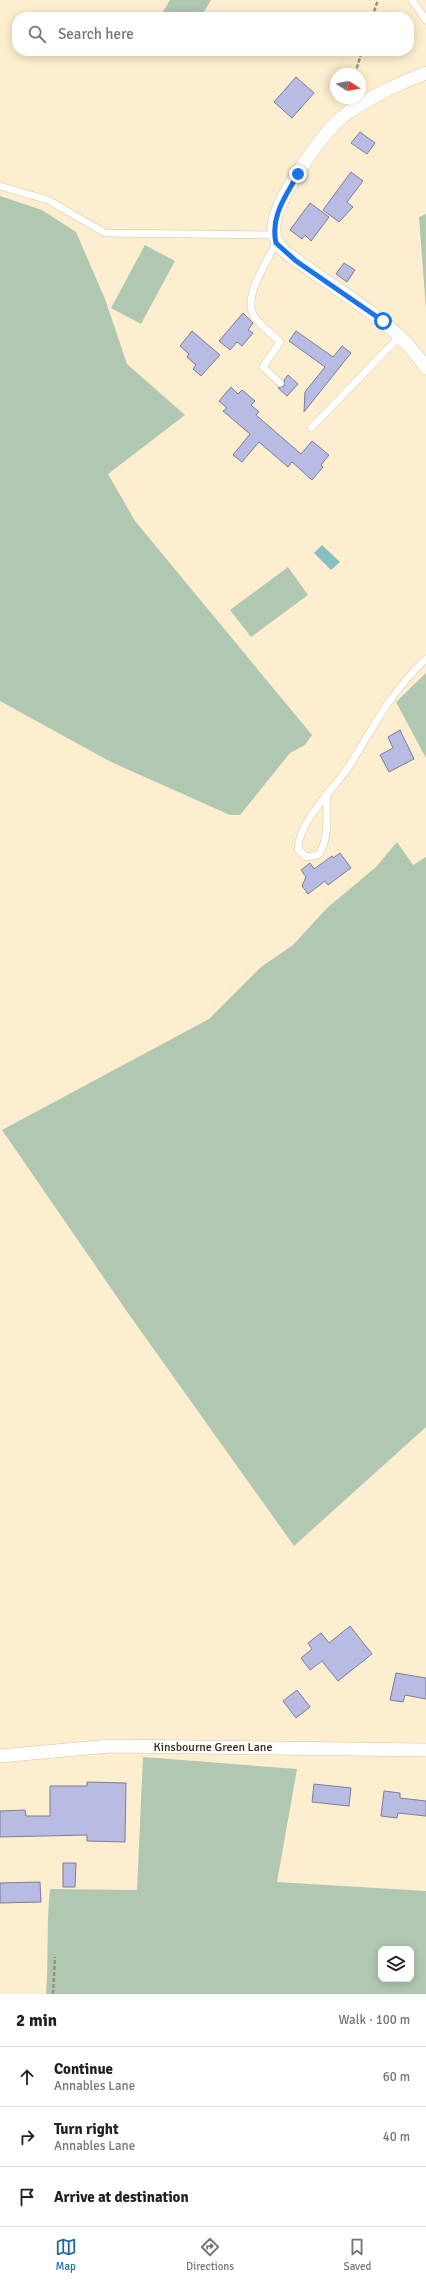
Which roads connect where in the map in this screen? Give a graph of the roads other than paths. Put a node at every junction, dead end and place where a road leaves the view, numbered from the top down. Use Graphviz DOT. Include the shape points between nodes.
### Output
graph roads {
  1 [pos="412,0"];
  2 [pos="426,20"];
  3 [pos="426,73"];
  4 [pos="0,186"];
  5 [pos="275,239"];
  6 [pos="400,337"];
  7 [pos="426,368"];
  8 [pos="280,383"];
  9 [pos="311,428"];
  10 [pos="426,659"];
  11 [pos="327,794"];
  12 [pos="426,1750"];
  13 [pos="0,1756"];
  1 -- 2 [label="lane"];
  3 -- 5 [label="street" via="342,117 321,140 281,203 274,226"];
  4 -- 5 [label="lane" via="48,200 105,233"];
  5 -- 6 [label="street" via="296,261 383,321"];
  5 -- 8 [label="lane" via="250,306 254,316 280,342 264,367"];
  6 -- 7 [label="street"];
  6 -- 9 [label="lane"];
  10 -- 11 [label="lane" via="392,698"];
  11 -- 11 [label="lane" via="327,841 318,855 306,857 298,849 298,840 301,831"];
  12 -- 13 [label="street, Kinsbourne Green Lane" via="110,1746"];
}
